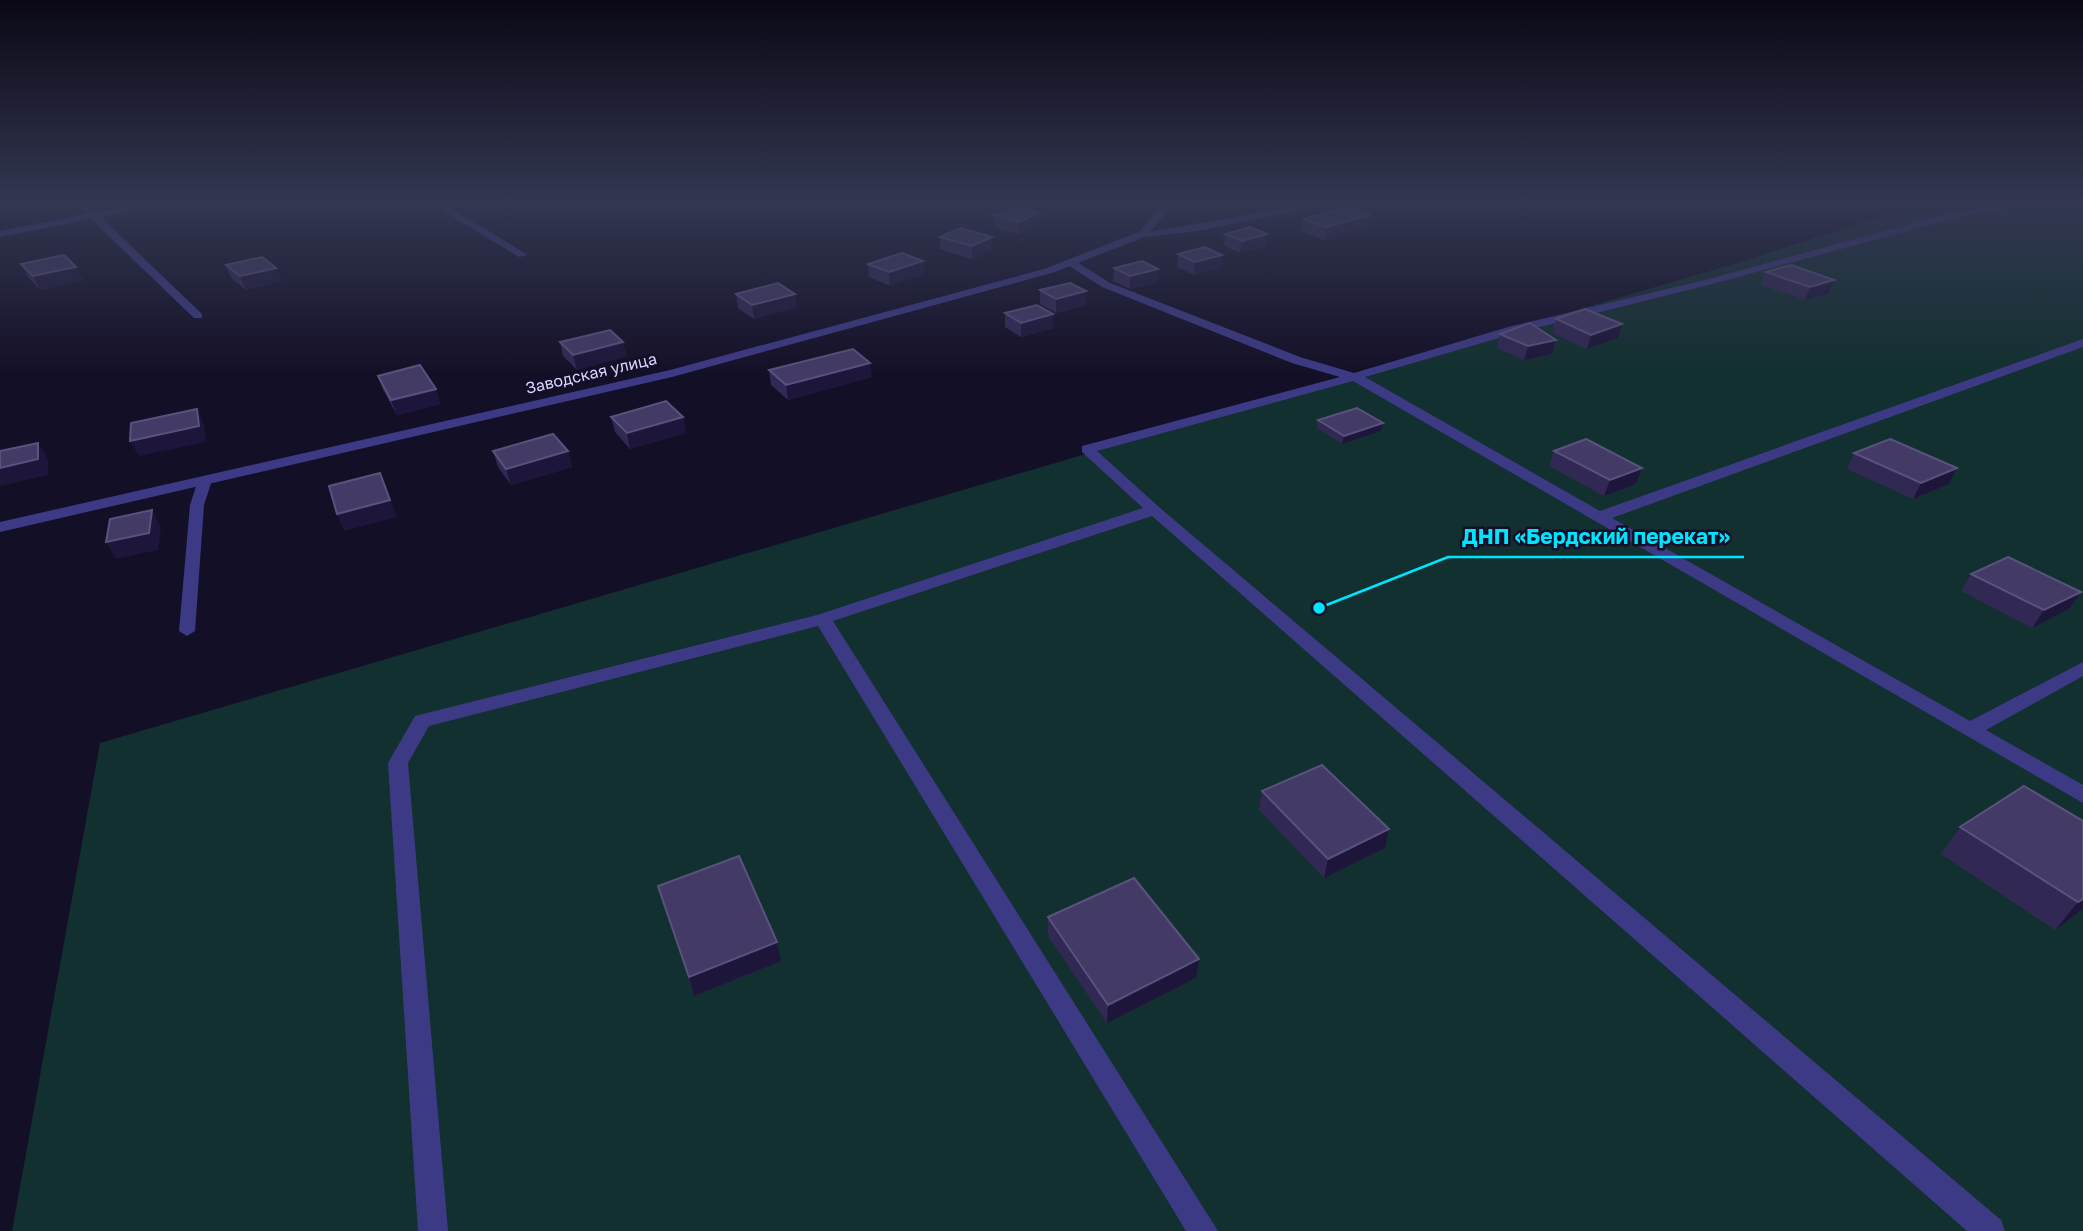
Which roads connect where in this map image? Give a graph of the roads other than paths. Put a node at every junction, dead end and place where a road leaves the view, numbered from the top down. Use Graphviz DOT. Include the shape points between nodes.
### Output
graph roads {
  1 [pos="139,260"];
  2 [pos="1074,260"];
  3 [pos="1787,260"];
  4 [pos="1070,262"];
  5 [pos="198,316"];
  6 [pos="2083,343"];
  7 [pos="1355,377"];
  8 [pos="205,480"];
  9 [pos="1154,510"];
  10 [pos="1599,517"];
  11 [pos="0,527"];
  12 [pos="823,619"];
  13 [pos="187,631"];
  14 [pos="2083,668"];
  15 [pos="1970,730"];
  16 [pos="2083,795"];
  17 [pos="433,1231"];
  18 [pos="1203,1231"];
  19 [pos="1990,1231"];
  1 -- 5 [label="street"];
  2 -- 4 [label="street, Заводская улица"];
  3 -- 7 [label="street" via="1512,330"];
  4 -- 7 [label="street" via="1106,285 1296,360"];
  4 -- 8 [label="street, Заводская улица" via="672,373"];
  6 -- 10 [label="street"];
  7 -- 9 [label="street" via="1087,449"];
  7 -- 10 [label="street"];
  8 -- 11 [label="street, Заводская улица"];
  8 -- 13 [label="lane" via="197,505"];
  9 -- 12 [label="street"];
  9 -- 19 [label="street"];
  10 -- 15 [label="street"];
  12 -- 17 [label="street" via="422,721 398,764"];
  12 -- 18 [label="street"];
  14 -- 15 [label="street"];
  15 -- 16 [label="street"];
}
